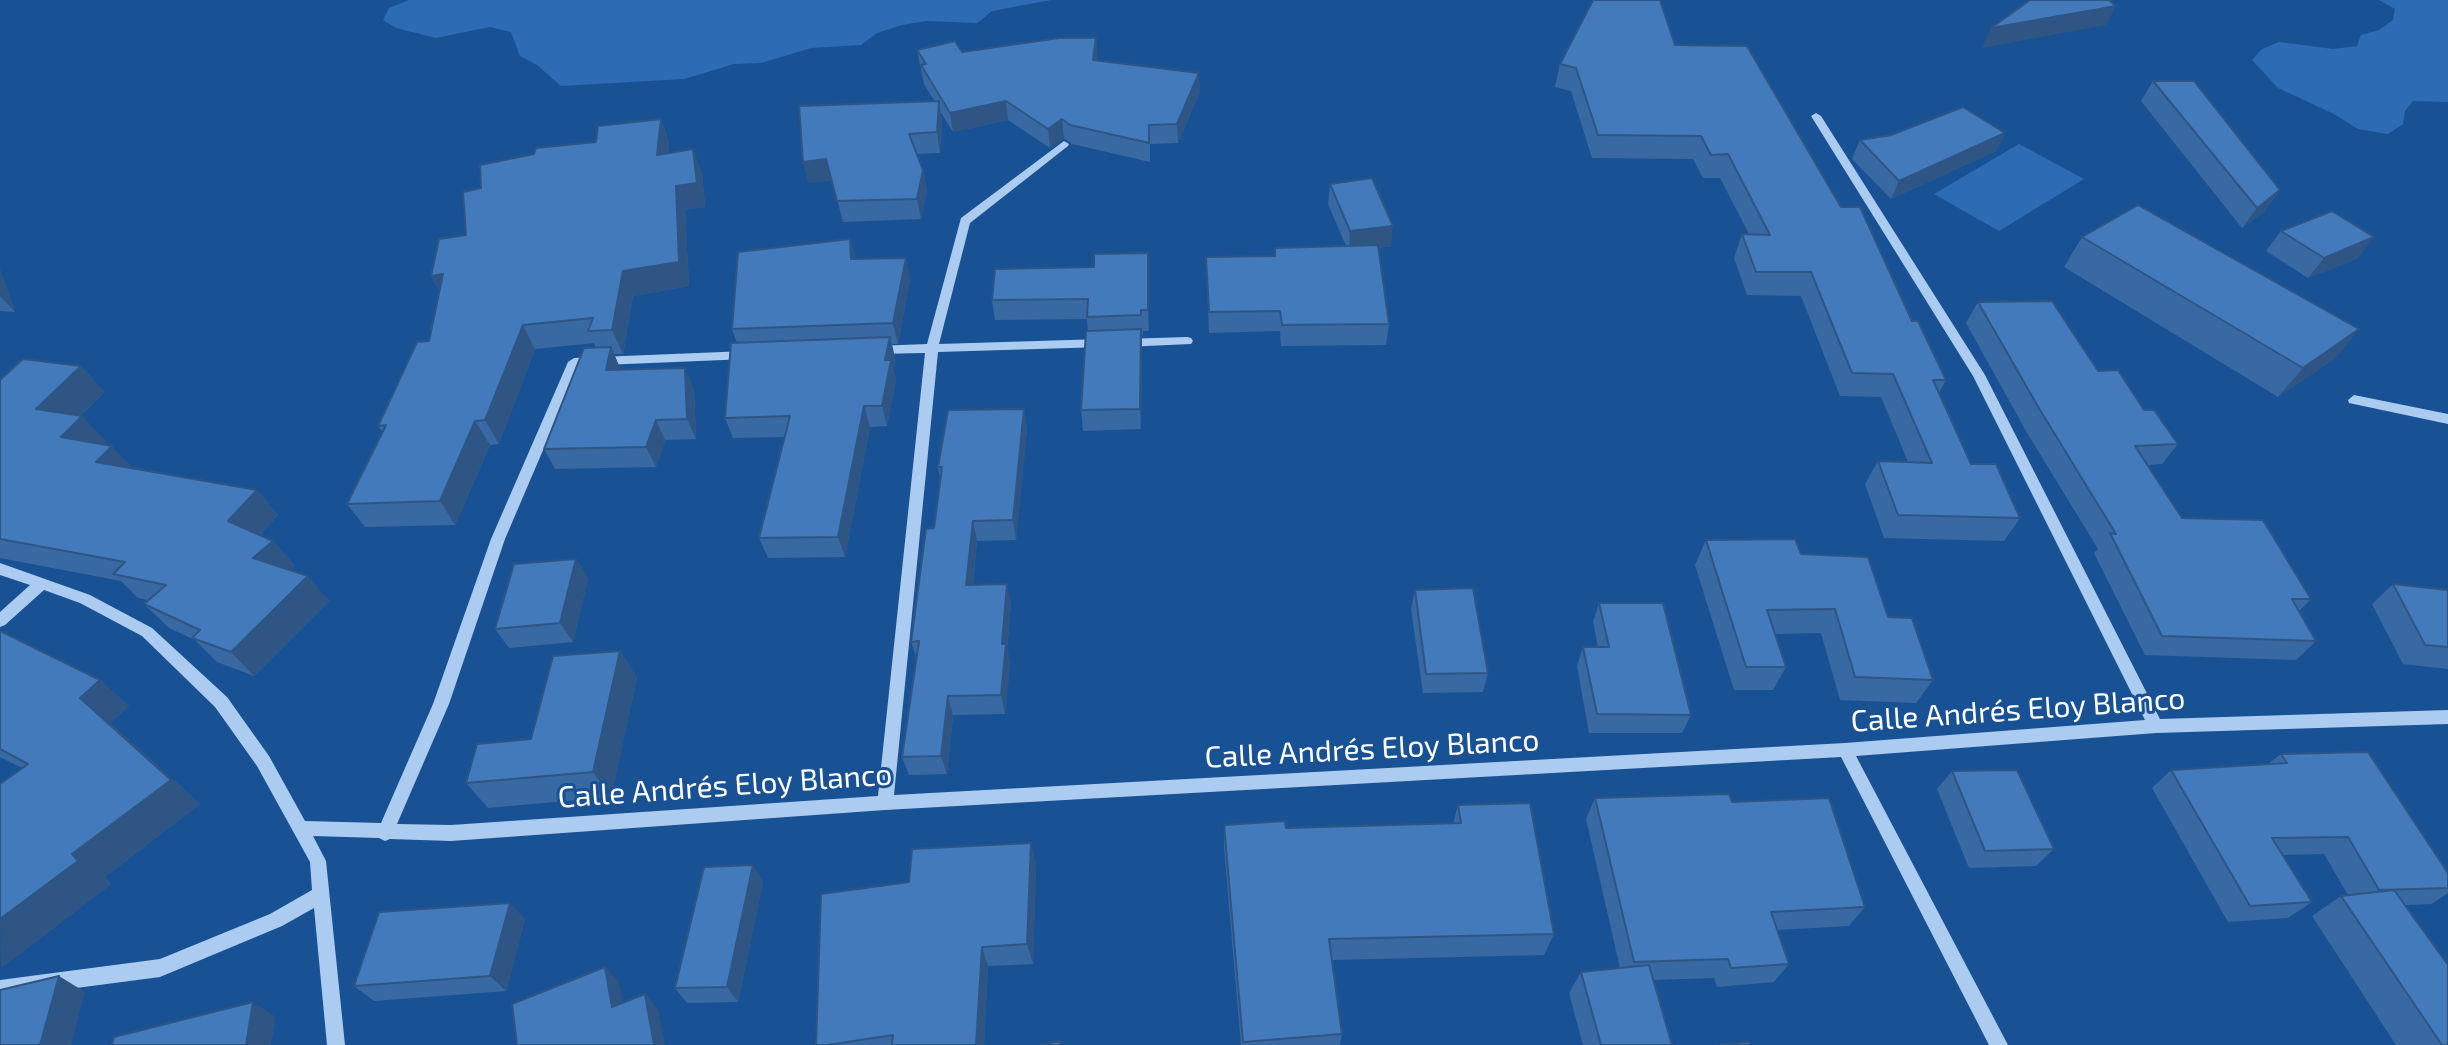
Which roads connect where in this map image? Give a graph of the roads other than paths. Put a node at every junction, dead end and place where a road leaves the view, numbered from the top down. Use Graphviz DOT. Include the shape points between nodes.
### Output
graph roads {
  1 [pos="1816,116"];
  2 [pos="1064,144"];
  3 [pos="1187,341"];
  4 [pos="932,348"];
  5 [pos="854,351"];
  6 [pos="761,355"];
  7 [pos="2354,400"];
  8 [pos="2448,419"];
  9 [pos="0,569"];
  10 [pos="42,583"];
  11 [pos="0,621"];
  12 [pos="2448,717"];
  13 [pos="2156,726"];
  14 [pos="1845,750"];
  15 [pos="885,803"];
  16 [pos="299,828"];
  17 [pos="385,833"];
  18 [pos="320,895"];
  19 [pos="0,989"];
  20 [pos="336,1045"];
  21 [pos="1999,1045"];
  1 -- 13 [label="street" via="1979,375"];
  2 -- 4 [label="street" via="965,221"];
  3 -- 4 [label="street"];
  4 -- 5 [label="street"];
  4 -- 15 [label="street"];
  6 -- 17 [label="street" via="574,362 498,539 441,704"];
  7 -- 8 [label="street"];
  9 -- 10 [label="street"];
  10 -- 11 [label="street"];
  10 -- 16 [label="street" via="147,632 221,702 263,761"];
  12 -- 13 [label="street, Calle Andrés Eloy Blanco"];
  13 -- 14 [label="street, Calle Andrés Eloy Blanco"];
  14 -- 15 [label="street, Calle Andrés Eloy Blanco"];
  14 -- 21 [label="street"];
  15 -- 17 [label="street, Calle Andrés Eloy Blanco"];
  16 -- 17 [label="street, Calle Andrés Eloy Blanco"];
  16 -- 18 [label="street" via="318,861"];
  18 -- 19 [label="street" via="276,920 160,968"];
  18 -- 20 [label="street"];
}
